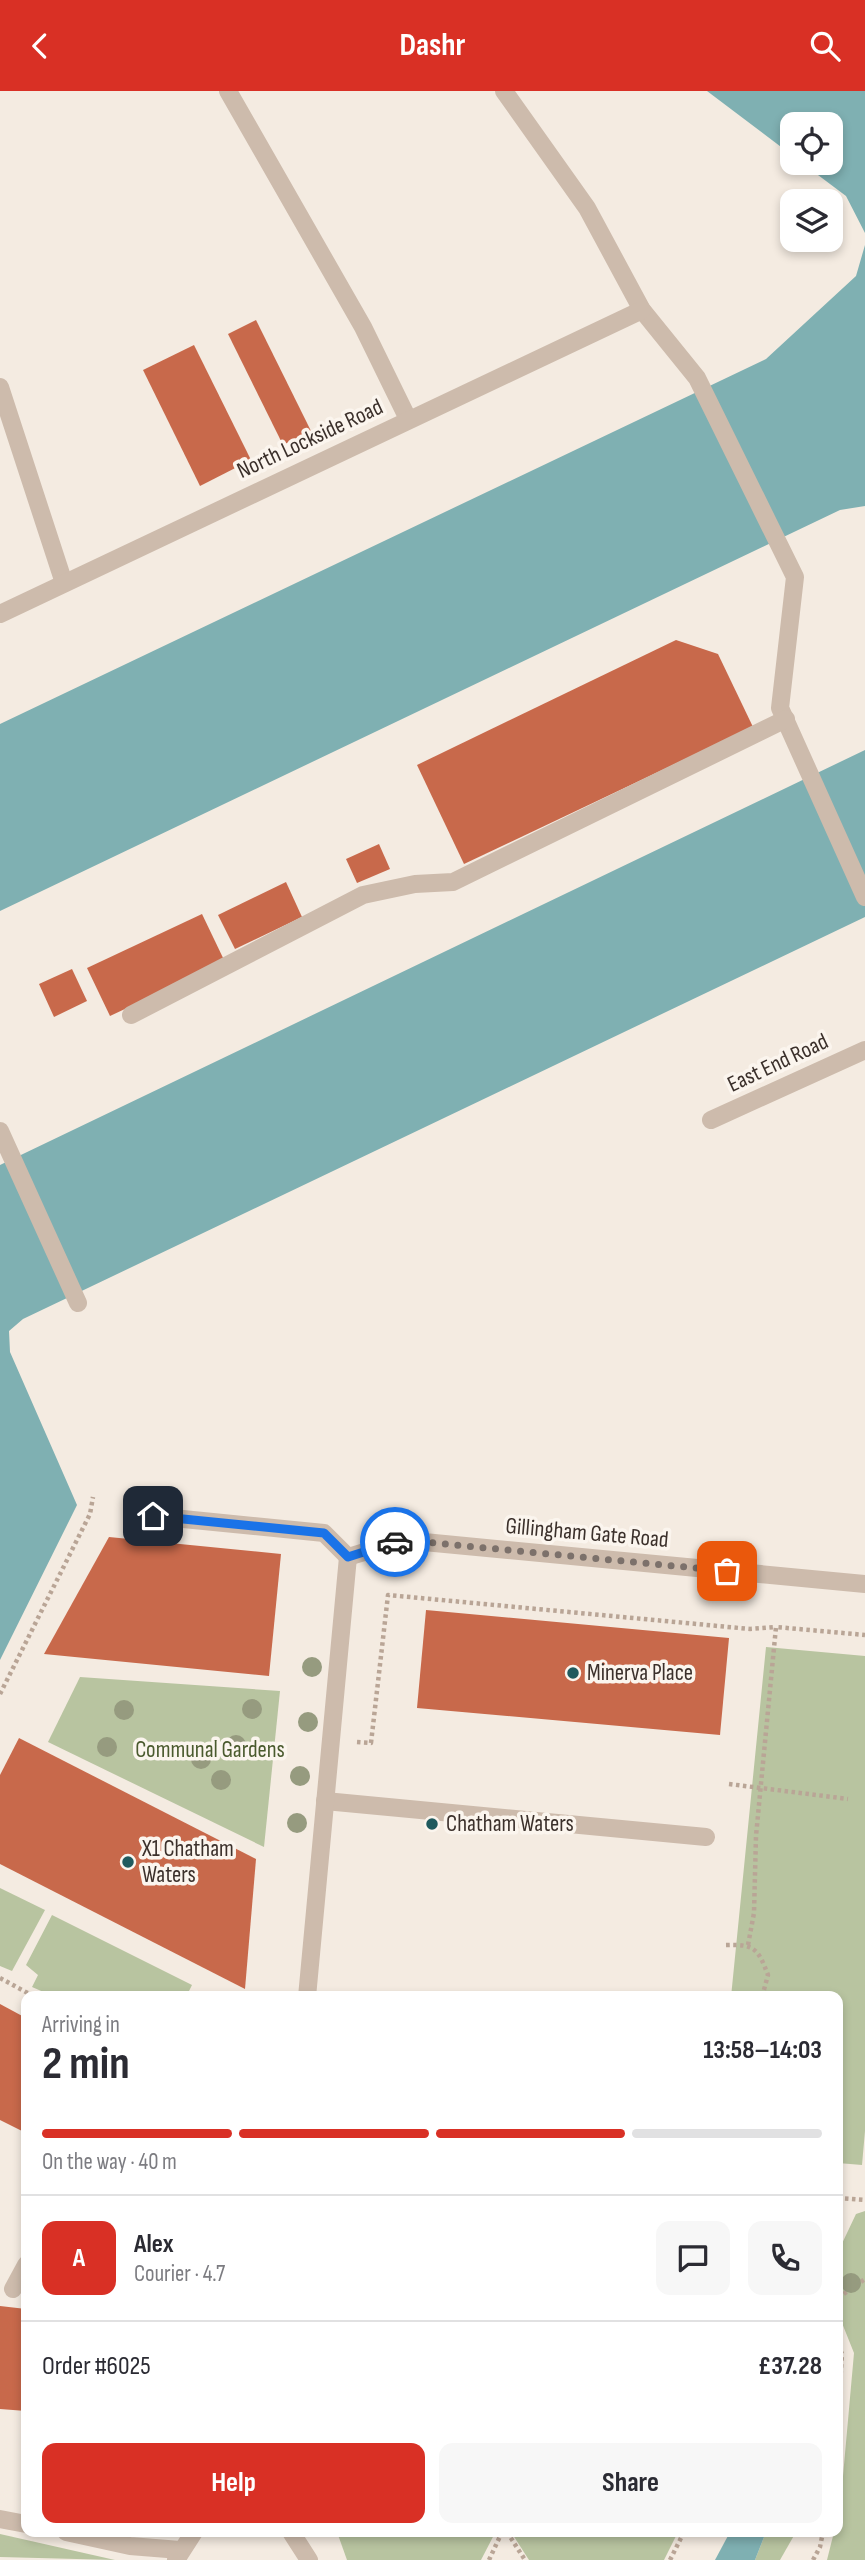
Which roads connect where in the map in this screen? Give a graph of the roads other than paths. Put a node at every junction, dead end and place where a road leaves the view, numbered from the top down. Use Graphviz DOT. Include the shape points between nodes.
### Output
graph roads {
  1 [pos="228,91"];
  2 [pos="504,91"];
  3 [pos="642,310"];
  4 [pos="0,387"];
  5 [pos="408,419"];
  6 [pos="64,583"];
  7 [pos="0,614"];
  8 [pos="786,719"];
  9 [pos="865,897"];
  10 [pos="131,1015"];
  11 [pos="865,1050"];
  12 [pos="711,1120"];
  13 [pos="3,1138"];
  14 [pos="78,1303"];
  15 [pos="153,1516"];
  16 [pos="348,1557"];
  17 [pos="865,1584"];
  18 [pos="324,1801"];
  19 [pos="706,1837"];
  20 [pos="308,1991"];
  21 [pos="0,2519"];
  22 [pos="21,2523"];
  23 [pos="89,2537"];
  24 [pos="191,2537"];
  25 [pos="294,2537"];
  26 [pos="178,2555"];
  27 [pos="309,2560"];
  1 -- 5 [label="street" via="363,327"];
  2 -- 3 [label="street" via="587,208"];
  3 -- 5 [label="street, North Lockside Road"];
  3 -- 8 [label="street" via="697,378 795,577 780,708"];
  4 -- 6 [label="street"];
  5 -- 6 [label="street, North Lockside Road"];
  6 -- 7 [label="street, North Lockside Road"];
  8 -- 9 [label="street"];
  8 -- 10 [label="street" via="453,882 363,895"];
  11 -- 12 [label="street, East End Road"];
  13 -- 14 [label="street"];
  15 -- 16 [label="street" via="324,1533"];
  16 -- 17 [label="street, Gillingham Gate Road" via="397,1542 424,1542"];
  16 -- 18 [label="street"];
  18 -- 19 [label="street"];
  18 -- 20 [label="street"];
  21 -- 22 [label="street"];
  23 -- 26 [label="street"];
  24 -- 26 [label="street"];
  25 -- 27 [label="street"];
}
